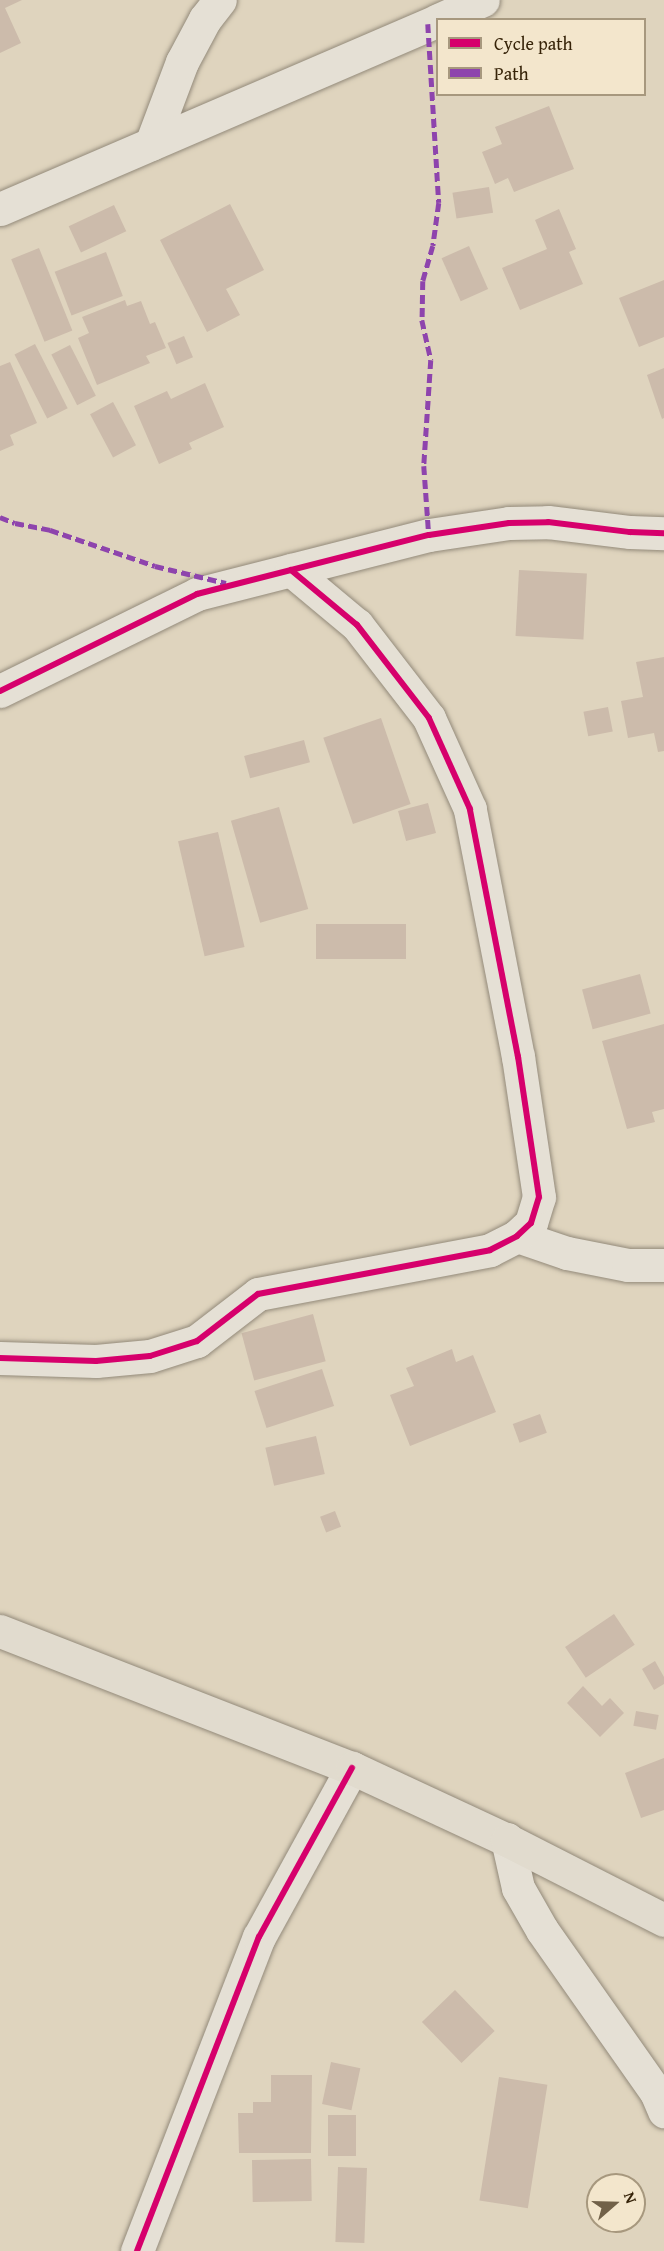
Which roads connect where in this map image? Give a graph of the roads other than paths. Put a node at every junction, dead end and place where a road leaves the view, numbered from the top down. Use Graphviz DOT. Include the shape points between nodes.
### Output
graph roads {
  1 [pos="220,0"];
  2 [pos="483,0"];
  3 [pos="442,18"];
  4 [pos="436,21"];
  5 [pos="151,144"];
  6 [pos="0,209"];
  7 [pos="664,532"];
  8 [pos="291,570"];
  9 [pos="0,691"];
  10 [pos="517,1236"];
  11 [pos="664,1265"];
  12 [pos="0,1358"];
  13 [pos="0,1631"];
  14 [pos="352,1768"];
  15 [pos="507,1839"];
  16 [pos="664,1920"];
  17 [pos="664,2111"];
  18 [pos="137,2251"];
  1 -- 5 [label="street" via="182,62"];
  2 -- 3 [label="street"];
  4 -- 5 [label="street"];
  5 -- 6 [label="street"];
  7 -- 8 [label="street" via="548,522 509,523 429,535"];
  8 -- 9 [label="street" via="197,594"];
  8 -- 10 [label="street" via="357,625 429,718 470,809 518,1057 539,1197 531,1223"];
  10 -- 11 [label="street" via="541,1246 628,1265"];
  10 -- 12 [label="street" via="490,1250 258,1294 197,1341 150,1356 96,1362"];
  13 -- 14 [label="main road"];
  14 -- 15 [label="main road"];
  14 -- 18 [label="street" via="259,1936"];
  15 -- 16 [label="main road"];
  15 -- 17 [label="street" via="518,1888 527,1905 656,2092"];
}
